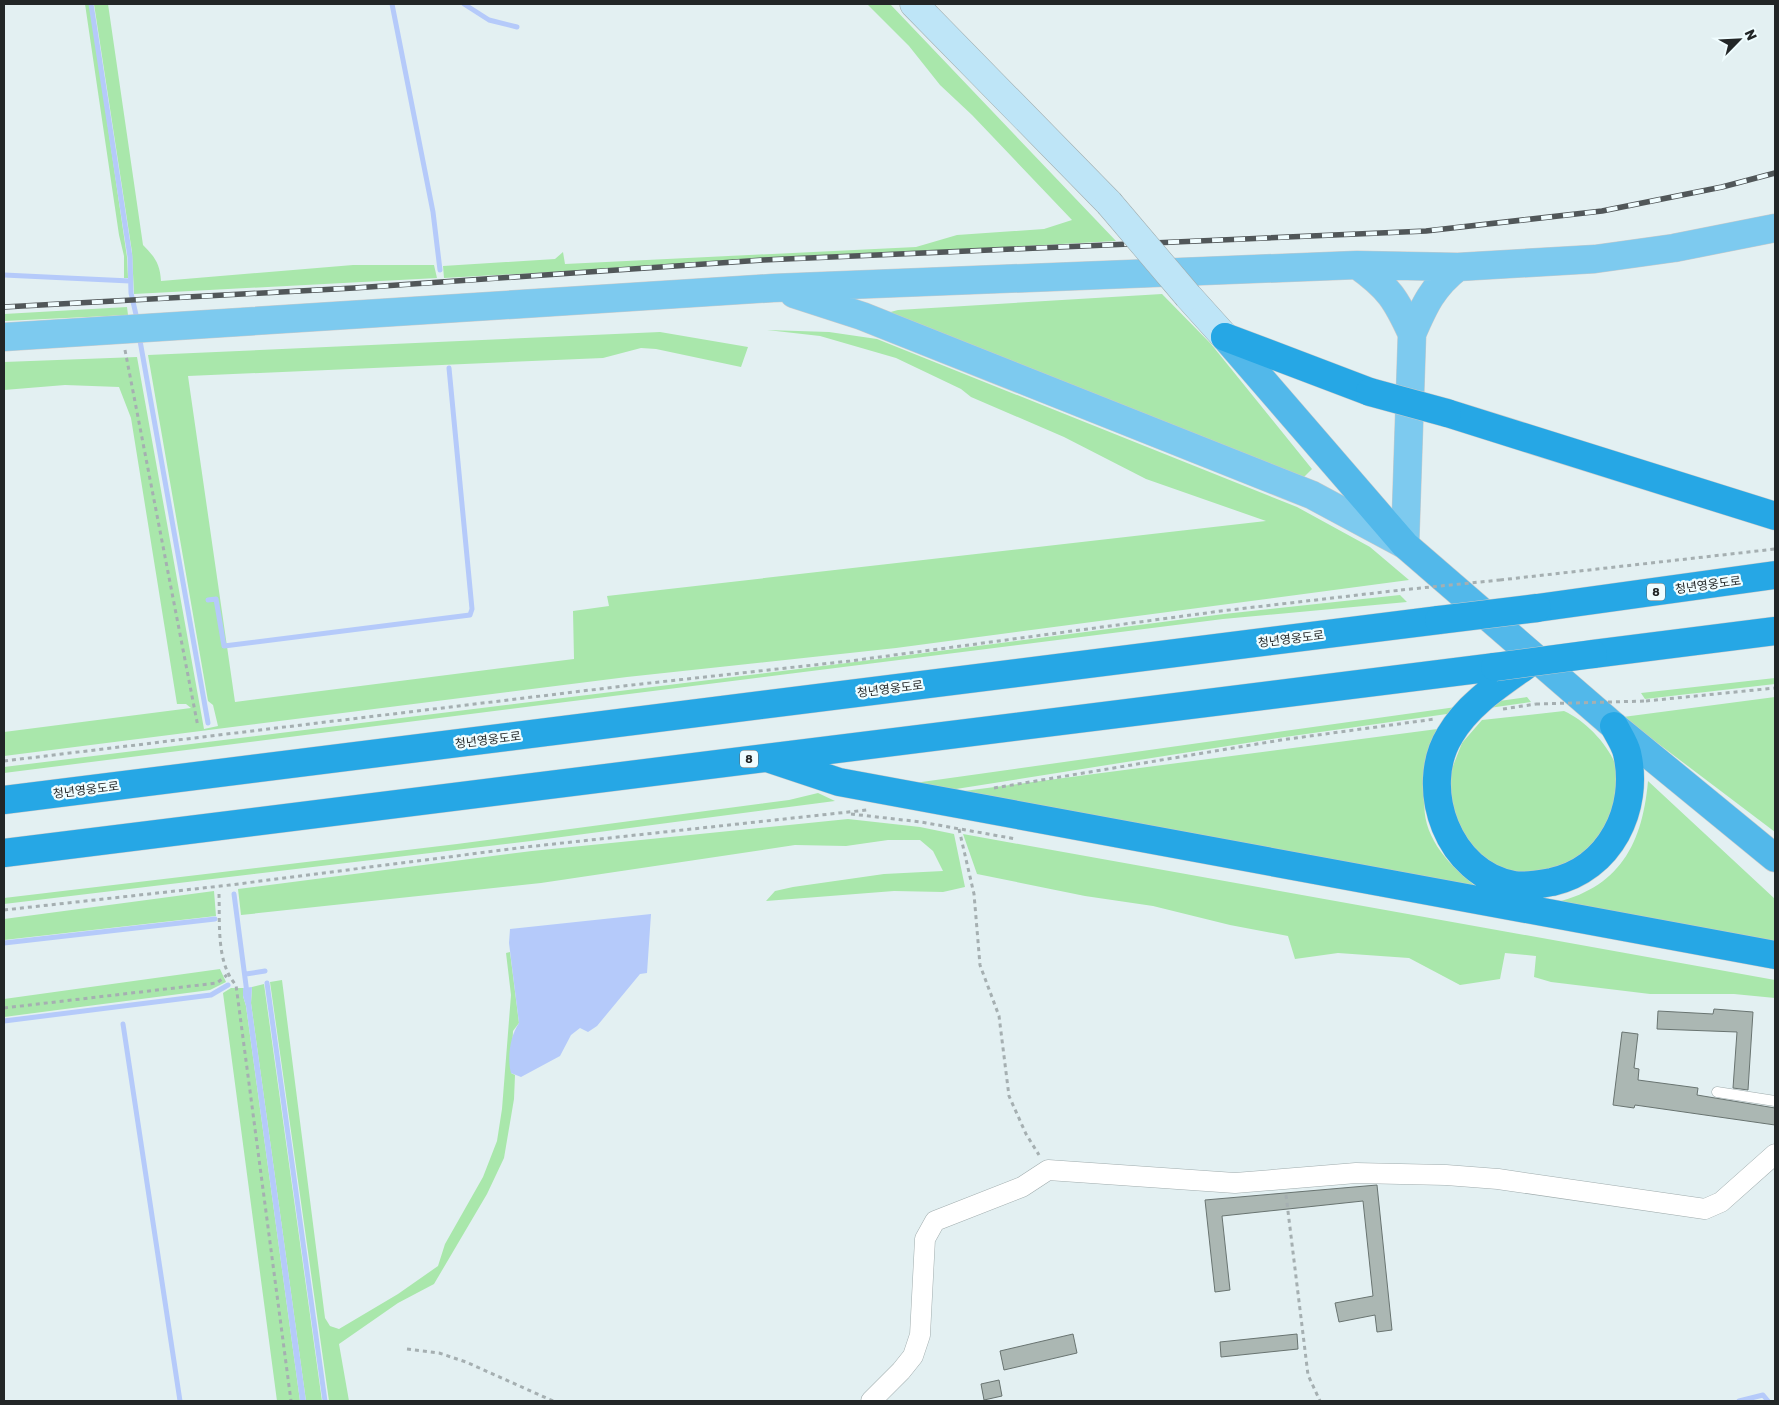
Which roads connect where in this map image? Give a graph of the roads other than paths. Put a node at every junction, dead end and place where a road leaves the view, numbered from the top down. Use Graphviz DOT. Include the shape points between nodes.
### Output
graph roads {
  1 [pos="914,4"];
  2 [pos="1775,228"];
  3 [pos="1358,265"];
  4 [pos="1458,267"];
  5 [pos="773,288"];
  6 [pos="1412,334"];
  7 [pos="4,337"];
  8 [pos="1225,338"];
  9 [pos="1775,516"];
  10 [pos="1405,545"];
  11 [pos="1775,575"];
  12 [pos="1775,631"];
  13 [pos="1502,672"];
  14 [pos="1614,726"];
  15 [pos="764,757"];
  16 [pos="4,800"];
  17 [pos="4,853"];
  18 [pos="1775,858"];
  19 [pos="1775,955"];
  20 [pos="1717,1092"];
  21 [pos="1775,1101"];
  22 [pos="1775,1154"];
  23 [pos="871,1401"];
  1 -- 8 [label="main road, bridge" via="1108,204"];
  2 -- 4 [label="main road" via="1674,248 1595,259"];
  3 -- 4 [label="main road"];
  3 -- 5 [label="main road"];
  3 -- 6 [label="main road" via="1382,283 1398,304"];
  4 -- 6 [label="main road" via="1437,285"];
  5 -- 7 [label="main road"];
  5 -- 10 [label="main road" via="862,316 1312,495"];
  6 -- 10 [label="main road"];
  8 -- 9 [label="highway, bridge" via="1370,392"];
  8 -- 10 [label="highway"];
  10 -- 14 [label="highway"];
  11 -- 16 [label="highway, 청년영웅도로 / 8, bridge" via="1537,608"];
  12 -- 13 [label="highway, 8, bridge" via="1530,662"];
  13 -- 14 [label="highway" via="1488,693 1465,714 1449,735 1438,763 1436,790 1441,816 1452,839 1469,861 1492,878 1514,885 1538,885 1577,874 1610,844 1620,829 1631,777 1627,751"];
  13 -- 15 [label="highway, 8"];
  14 -- 18 [label="highway"];
  15 -- 17 [label="highway, 8"];
  15 -- 19 [label="highway" via="839,782"];
  20 -- 21 [label="lane"];
  22 -- 23 [label="street" via="1721,1202 1705,1209 1498,1179 1446,1175 1356,1174 1235,1183 1048,1170 1022,1187 935,1221 925,1239 920,1335 913,1356"];
}
